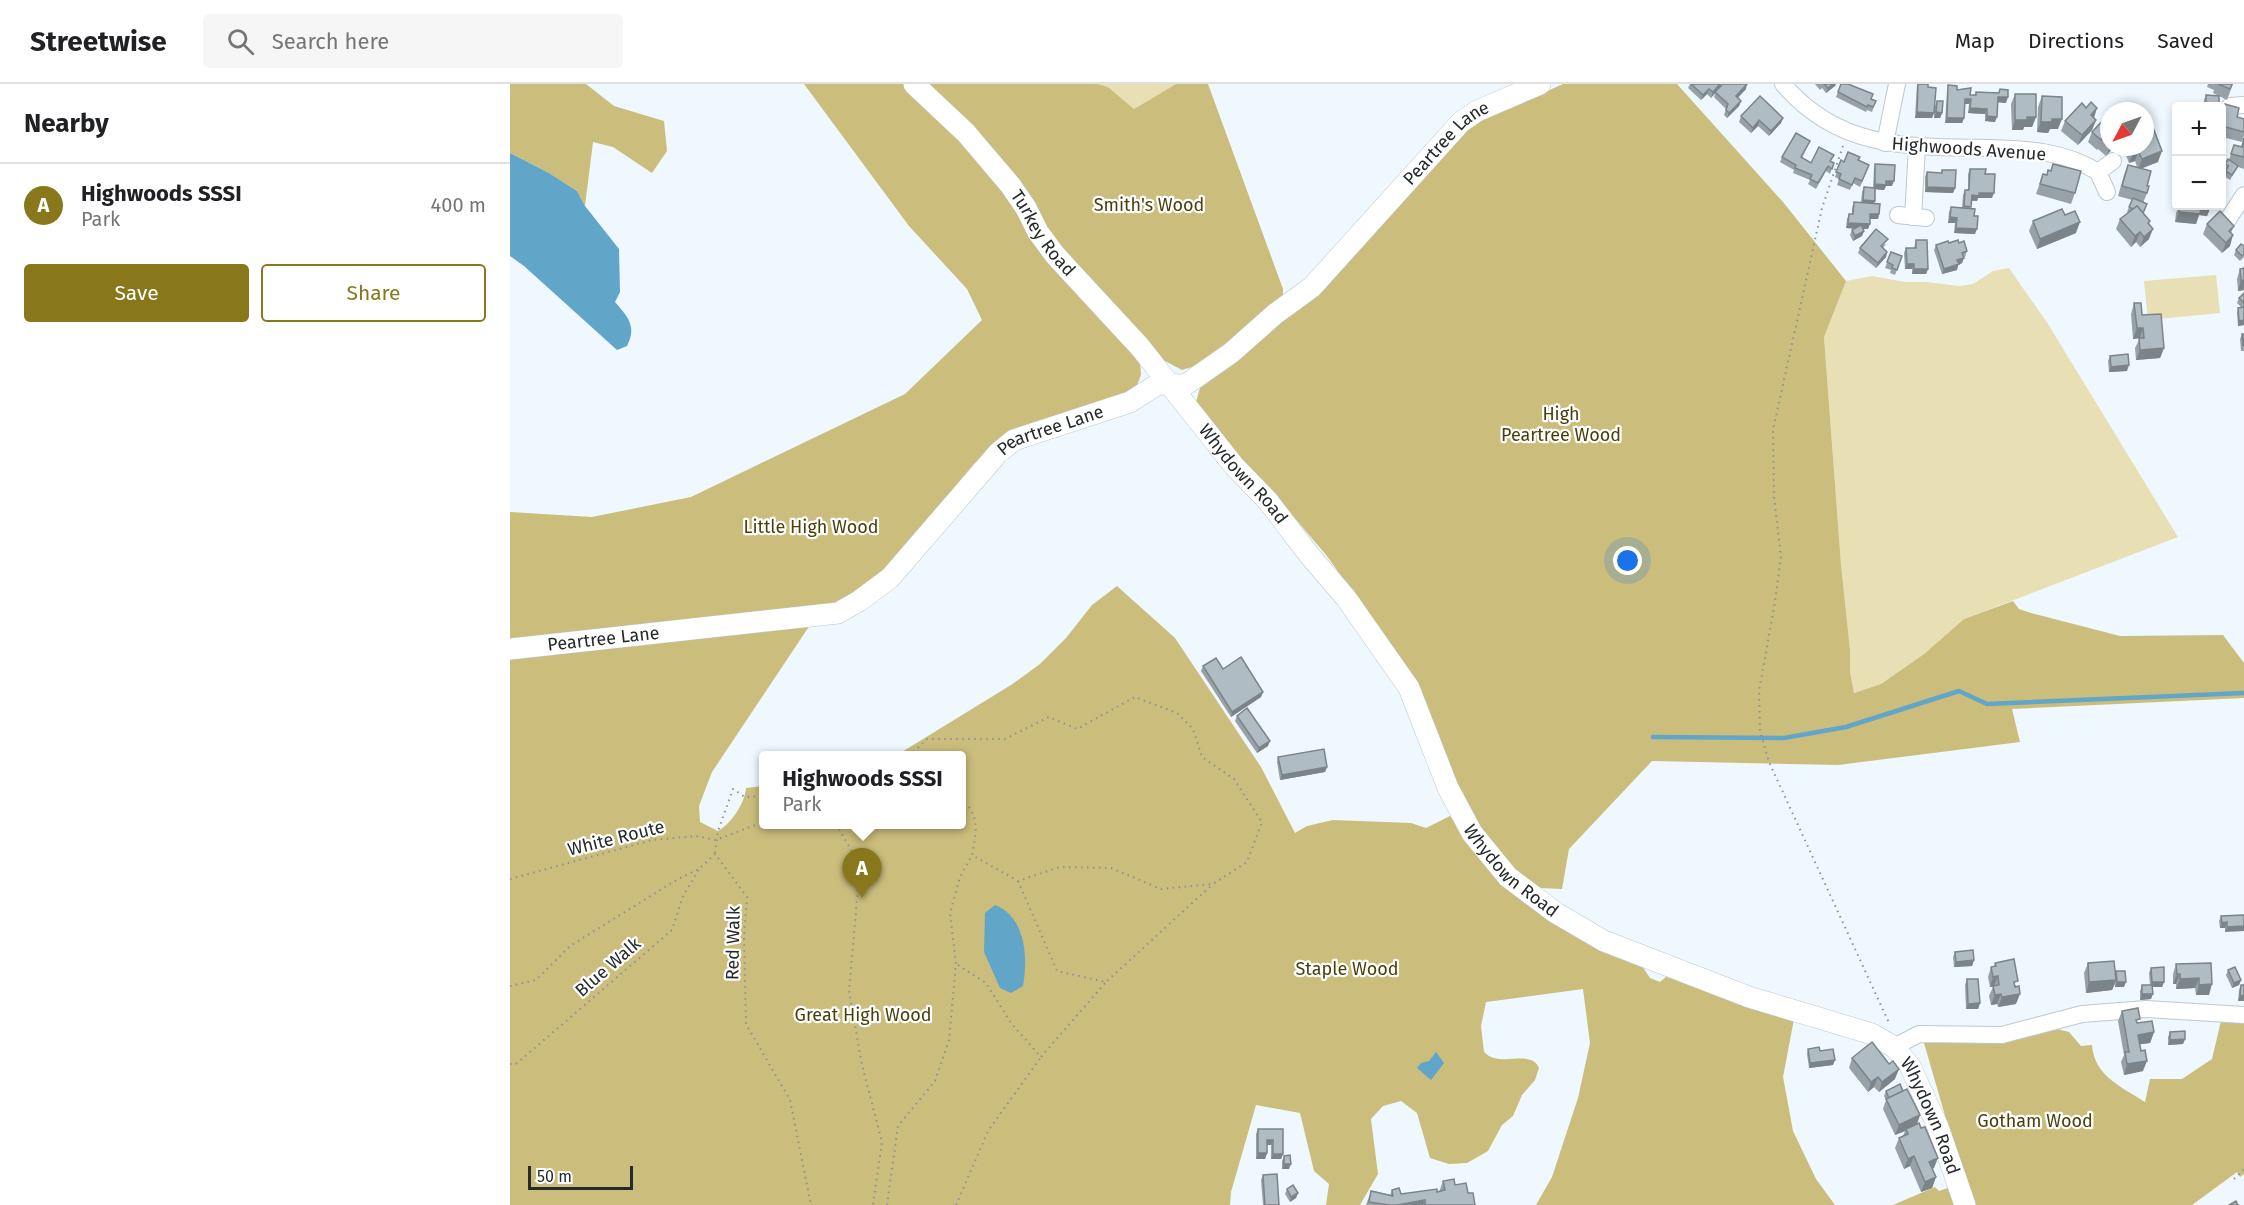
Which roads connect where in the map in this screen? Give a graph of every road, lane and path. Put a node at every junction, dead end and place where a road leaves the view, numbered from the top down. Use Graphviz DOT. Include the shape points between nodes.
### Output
graph roads {
  1 [pos="914,84"];
  2 [pos="1540,84"];
  3 [pos="1783,84"];
  4 [pos="1897,84"];
  5 [pos="1848,132"];
  6 [pos="1885,143"];
  7 [pos="1917,147"];
  8 [pos="2113,161"];
  9 [pos="2098,172"];
  10 [pos="2107,192"];
  11 [pos="2242,201"];
  12 [pos="1912,217"];
  13 [pos="2227,220"];
  14 [pos="1170,384"];
  15 [pos="510,649"];
  16 [pos="914,751"];
  17 [pos="759,796"];
  18 [pos="966,803"];
  19 [pos="759,824"];
  20 [pos="838,829"];
  21 [pos="716,840"];
  22 [pos="715,854"];
  23 [pos="972,855"];
  24 [pos="699,869"];
  25 [pos="510,879"];
  26 [pos="1018,881"];
  27 [pos="1213,884"];
  28 [pos="956,964"];
  29 [pos="1106,982"];
  30 [pos="510,986"];
  31 [pos="2244,1015"];
  32 [pos="1894,1047"];
  33 [pos="1041,1057"];
  34 [pos="510,1064"];
  35 [pos="2244,1169"];
  36 [pos="2234,1179"];
  37 [pos="812,1205"];
  38 [pos="873,1205"];
  39 [pos="887,1205"];
  40 [pos="956,1205"];
  41 [pos="1965,1205"];
  1 -- 14 [label="street, Turkey Road" via="966,133 1011,186 1055,255"];
  2 -- 14 [label="street, Peartree Lane" via="1461,122 1312,288 1185,385"];
  3 -- 5 [label="street, Highwoods Avenue" via="1819,117"];
  4 -- 6 [label="street"];
  5 -- 6 [label="street, Highwoods Avenue"];
  5 -- 32 [label="path" via="1822,208 1773,430 1774,497 1781,557 1759,691 1760,731 1769,762 1892,1027"];
  6 -- 7 [label="street, Highwoods Avenue"];
  7 -- 9 [label="street, Highwoods Avenue" via="2039,150 2083,162"];
  7 -- 12 [label="street"];
  8 -- 9 [label="street"];
  9 -- 10 [label="street"];
  11 -- 13 [label="street"];
  14 -- 15 [label="street, Peartree Lane" via="1158,384 1130,402 1014,440 998,453 890,578 838,613"];
  14 -- 32 [label="street, Whydown Road" via="1347,598 1409,688 1448,788 1472,833 1508,876 1556,913 1604,941 1749,997 1872,1034"];
  16 -- 27 [label="path" via="927,739 1005,739 1050,717 1077,729 1135,697 1177,713 1192,729 1202,757 1234,779 1262,822 1247,862"];
  17 -- 21 [label="path" via="745,797 733,789"];
  18 -- 23 [label="path" via="978,826"];
  19 -- 21 [label="path, White Route"];
  20 -- 38 [label="path" via="860,865 849,991 862,1065 882,1142"];
  21 -- 22 [label="path"];
  21 -- 25 [label="path, White Route" via="696,836 652,840"];
  22 -- 24 [label="path"];
  22 -- 37 [label="path, Red Walk" via="747,897 746,1024 790,1100"];
  23 -- 26 [label="path"];
  23 -- 28 [label="path" via="960,877 950,913"];
  24 -- 30 [label="path" via="570,946 536,980"];
  24 -- 34 [label="path, Blue Walk" via="683,896 672,930 516,1064"];
  26 -- 27 [label="path" via="1060,867 1111,868 1161,889"];
  26 -- 29 [label="path" via="1057,971"];
  27 -- 29 [label="path"];
  28 -- 33 [label="path" via="986,983 1011,1023"];
  28 -- 39 [label="path" via="949,1040 935,1081 898,1126"];
  29 -- 33 [label="path"];
  31 -- 32 [label="street" via="2146,1009 2082,1014 2002,1035 1918,1034"];
  32 -- 41 [label="street, Whydown Road" via="1910,1066 1938,1127"];
  33 -- 40 [label="path" via="988,1131"];
  35 -- 36 [label="path"];
}
